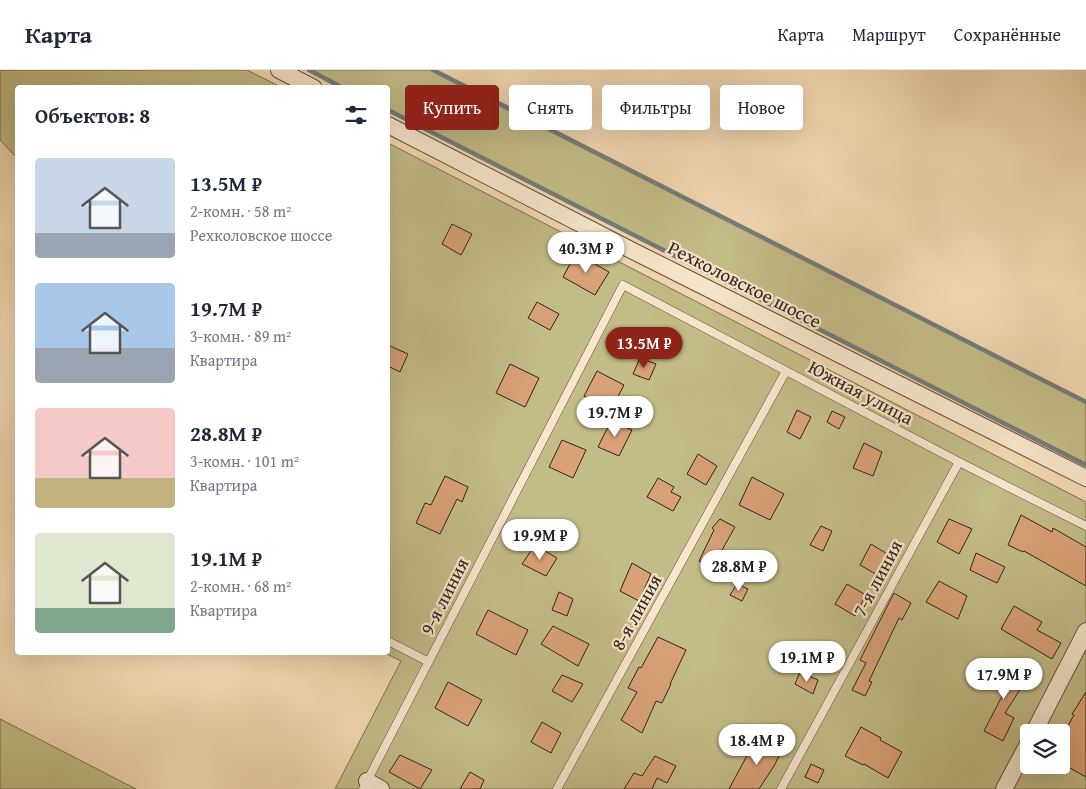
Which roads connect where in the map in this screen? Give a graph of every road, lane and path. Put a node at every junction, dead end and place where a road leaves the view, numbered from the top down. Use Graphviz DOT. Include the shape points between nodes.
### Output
graph roads {
  1 [pos="280,70"];
  2 [pos="308,85"];
  3 [pos="390,126"];
  4 [pos="623,285"];
  5 [pos="786,371"];
  6 [pos="958,462"];
  7 [pos="1086,478"];
  8 [pos="1086,526"];
  9 [pos="1086,631"];
  10 [pos="390,642"];
  11 [pos="429,662"];
  12 [pos="1038,724"];
  13 [pos="1020,759"];
  14 [pos="370,786"];
  15 [pos="557,789"];
  16 [pos="781,789"];
  17 [pos="1004,789"];
  1 -- 2 [label="street"];
  3 -- 7 [label="street, Рехколовское шоссе"];
  4 -- 5 [label="lane, Южная улица"];
  4 -- 11 [label="lane, 9-я линия"];
  5 -- 6 [label="lane, Южная улица"];
  5 -- 15 [label="lane, 8-я линия"];
  6 -- 8 [label="lane, Южная улица"];
  6 -- 16 [label="lane, 7-я линия"];
  9 -- 12 [label="street"];
  10 -- 11 [label="lane"];
  11 -- 14 [label="lane, 9-я линия"];
  13 -- 17 [label="street"];
}
